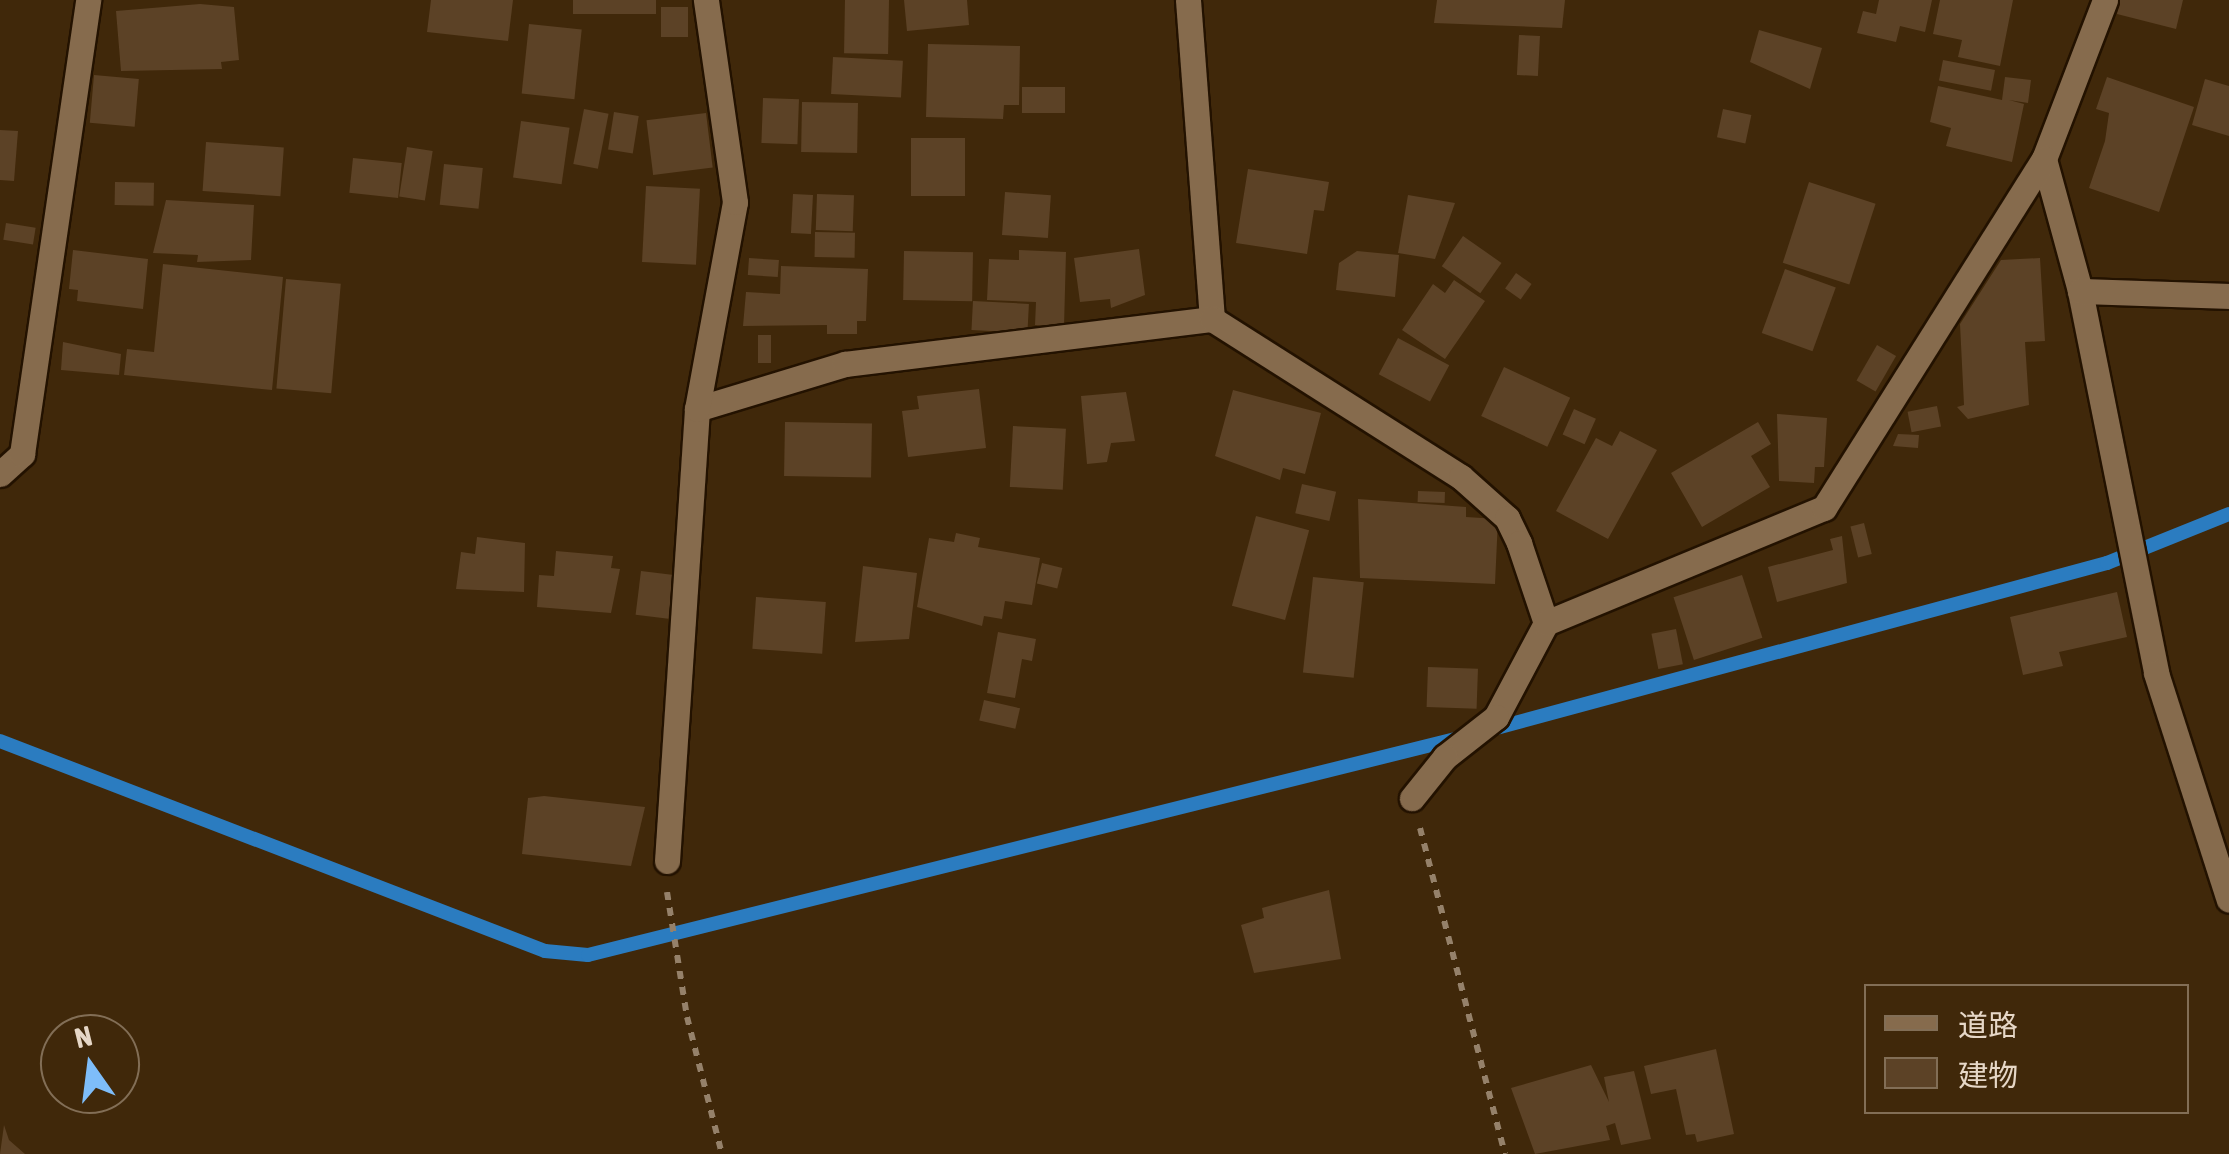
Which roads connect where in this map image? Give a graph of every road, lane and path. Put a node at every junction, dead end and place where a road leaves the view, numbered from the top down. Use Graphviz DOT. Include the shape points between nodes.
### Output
graph roads {
  1 [pos="88,0"];
  2 [pos="706,0"];
  3 [pos="1188,0"];
  4 [pos="2104,0"];
  5 [pos="2044,159"];
  6 [pos="2080,291"];
  7 [pos="2229,296"];
  8 [pos="1212,320"];
  9 [pos="697,409"];
  10 [pos="0,474"];
  11 [pos="1546,623"];
  12 [pos="1412,798"];
  13 [pos="667,861"];
  14 [pos="2229,900"];
  15 [pos="722,1154"];
  16 [pos="1504,1154"];
  1 -- 10 [label="street" via="22,454"];
  2 -- 9 [label="street" via="735,202"];
  3 -- 8 [label="street"];
  4 -- 5 [label="street"];
  5 -- 6 [label="street"];
  5 -- 11 [label="street" via="1824,508"];
  6 -- 7 [label="street"];
  6 -- 14 [label="street" via="2156,673"];
  8 -- 9 [label="street" via="846,364"];
  8 -- 11 [label="street" via="1460,477 1507,518"];
  9 -- 13 [label="street"];
  11 -- 12 [label="street" via="1496,717 1445,757"];
  12 -- 16 [label="path"];
  13 -- 15 [label="path" via="667,914"];
}
